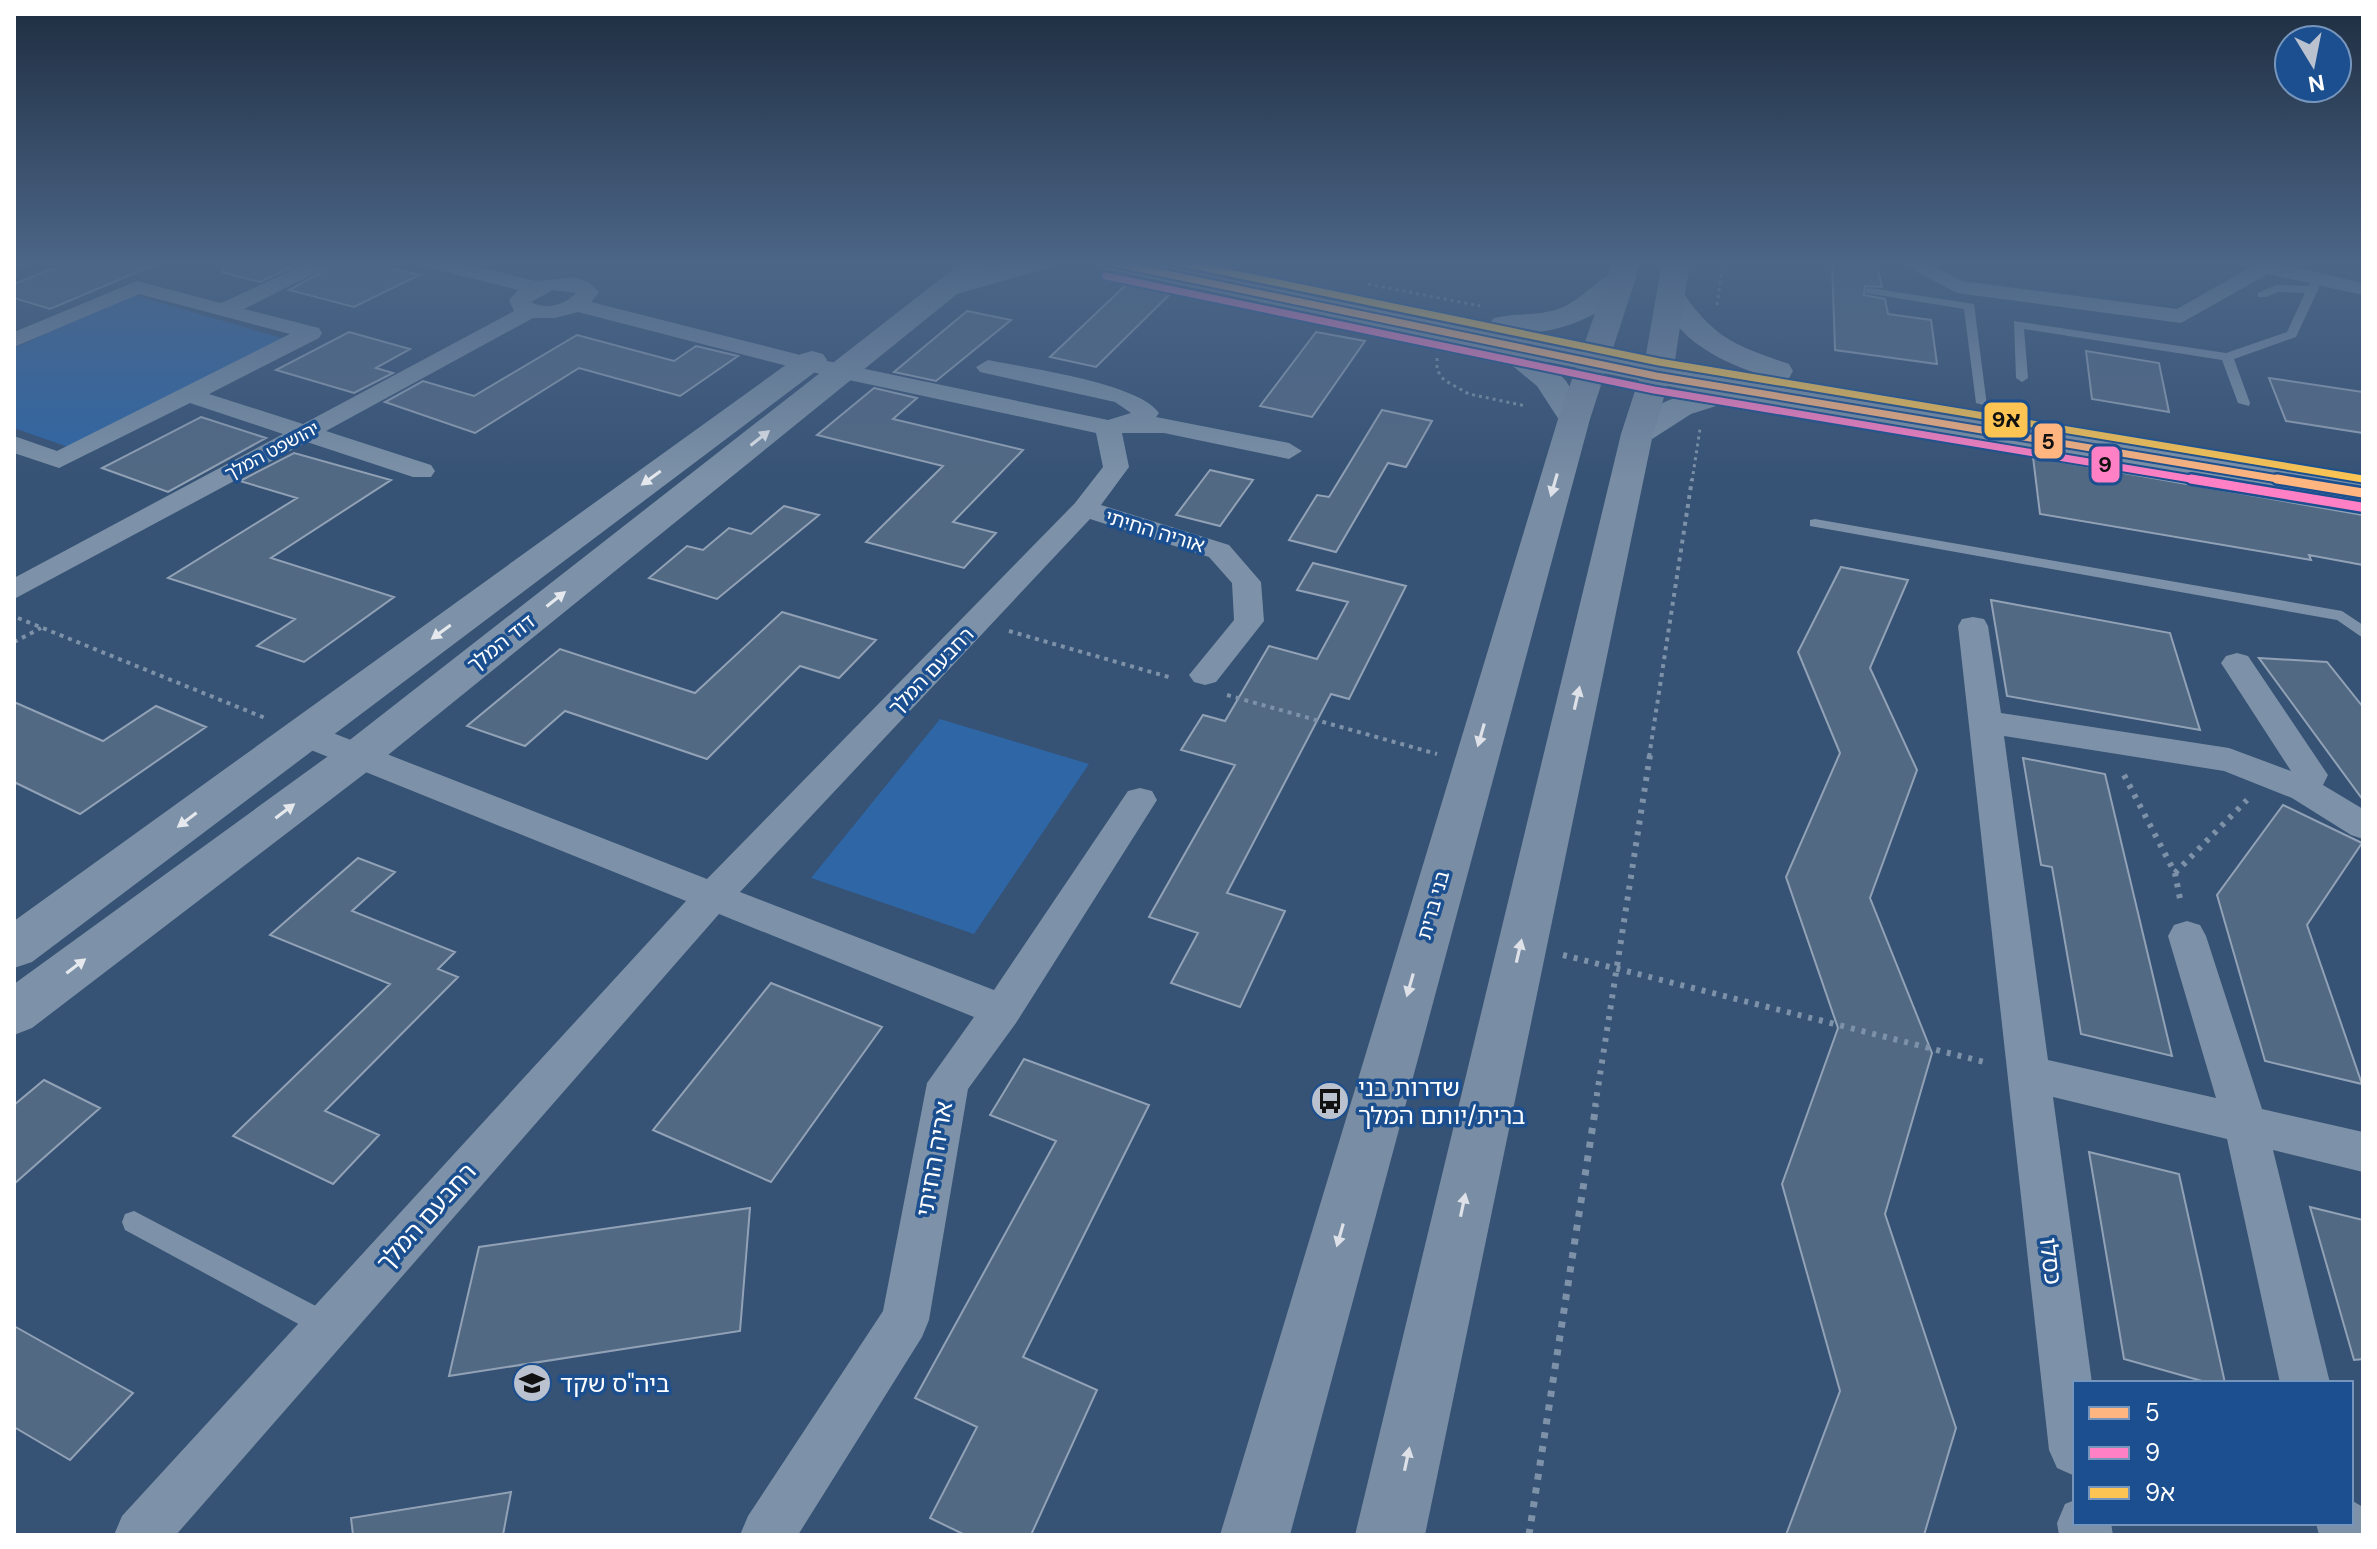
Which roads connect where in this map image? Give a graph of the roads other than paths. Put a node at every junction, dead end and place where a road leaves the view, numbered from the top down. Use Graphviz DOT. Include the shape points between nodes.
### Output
graph roads {
  1 [pos="308,334"];
  2 [pos="475,334"];
  3 [pos="692,334"];
  4 [pos="870,334"];
  5 [pos="1505,334"];
  6 [pos="1529,334"];
  7 [pos="1604,334"];
  8 [pos="1670,334"];
  9 [pos="1699,334"];
  10 [pos="1973,334"];
  11 [pos="2019,334"];
  12 [pos="2083,334"];
  13 [pos="2291,334"];
  14 [pos="1598,353"];
  15 [pos="2227,357"];
  16 [pos="988,367"];
  17 [pos="825,368"];
  18 [pos="1778,371"];
  19 [pos="1668,377"];
  20 [pos="2022,378"];
  21 [pos="189,395"];
  22 [pos="1982,403"];
  23 [pos="2244,403"];
  24 [pos="1574,419"];
  25 [pos="1120,426"];
  26 [pos="306,432"];
  27 [pos="14,444"];
  28 [pos="1289,451"];
  29 [pos="2363,464"];
  30 [pos="422,471"];
  31 [pos="2363,493"];
  32 [pos="1085,509"];
  33 [pos="1815,523"];
  34 [pos="14,590"];
  35 [pos="1973,626"];
  36 [pos="2363,633"];
  37 [pos="2237,663"];
  38 [pos="1201,683"];
  39 [pos="1986,721"];
  40 [pos="303,734"];
  41 [pos="357,757"];
  42 [pos="2287,783"];
  43 [pos="1140,800"];
  44 [pos="2363,826"];
  45 [pos="711,898"];
  46 [pos="2187,936"];
  47 [pos="14,948"];
  48 [pos="1002,1011"];
  49 [pos="14,1013"];
  50 [pos="2028,1073"];
  51 [pos="2245,1123"];
  52 [pos="2363,1152"];
  53 [pos="134,1222"];
  54 [pos="328,1326"];
  55 [pos="2305,1381"];
  56 [pos="2073,1434"];
  57 [pos="141,1535"];
  58 [pos="767,1535"];
  59 [pos="1255,1535"];
  60 [pos="1390,1535"];
  1 -- 21 [label="street"];
  2 -- 26 [label="street, יהושפט המלך"];
  3 -- 17 [label="street"];
  4 -- 17 [label="street, דוד המלך"];
  5 -- 24 [label="street" via="1562,392"];
  6 -- 14 [label="street"];
  7 -- 14 [label="main road, בני ברית"];
  8 -- 19 [label="main road"];
  9 -- 18 [label="street" via="1723,351"];
  10 -- 22 [label="lane"];
  11 -- 20 [label="lane"];
  12 -- 15 [label="lane"];
  13 -- 15 [label="lane"];
  14 -- 19 [label="street"];
  14 -- 24 [label="main road, בני ברית"];
  15 -- 23 [label="lane"];
  16 -- 25 [label="street, רחבעם המלך" via="1123,397 1147,413"];
  17 -- 25 [label="street"];
  17 -- 40 [label="street, דוד המלך, one-way"];
  41 -- 17 [label="street, דוד המלך, one-way"];
  18 -- 19 [label="street"];
  18 -- 22 [label="street"];
  19 -- 31 [label="street"];
  60 -- 19 [label="main road, one-way" via="1637,434"];
  21 -- 26 [label="street"];
  21 -- 27 [label="street" via="59,460"];
  22 -- 29 [label="street"];
  24 -- 59 [label="main road, בני ברית, one-way"];
  25 -- 28 [label="street" via="1164,425"];
  25 -- 32 [label="street, רחבעם המלך" via="1116,467"];
  26 -- 30 [label="street"];
  26 -- 34 [label="street, יהושפט המלך"];
  32 -- 38 [label="street, אוריה החיתי" via="1219,551 1246,582 1249,621"];
  32 -- 45 [label="street, רחבעם המלך"];
  33 -- 36 [label="lane" via="2342,616"];
  35 -- 39 [label="street, כסלו"];
  37 -- 42 [label="street" via="2311,775"];
  39 -- 42 [label="street" via="2229,760"];
  39 -- 50 [label="street, כסלו"];
  40 -- 41 [label="street"];
  40 -- 47 [label="street, דוד המלך, one-way"];
  41 -- 45 [label="street"];
  49 -- 41 [label="street, דוד המלך, one-way"];
  42 -- 44 [label="street"];
  43 -- 48 [label="street, אריה החיתי"];
  45 -- 48 [label="street"];
  45 -- 54 [label="street, רחבעם המלך"];
  46 -- 51 [label="street"];
  48 -- 58 [label="street, אריה החיתי" via="948,1083 905,1320"];
  50 -- 51 [label="street"];
  50 -- 56 [label="street, כסלו"];
  51 -- 52 [label="street"];
  51 -- 55 [label="street"];
  53 -- 54 [label="lane"];
  54 -- 57 [label="street, רחבעם המלך"];
}
